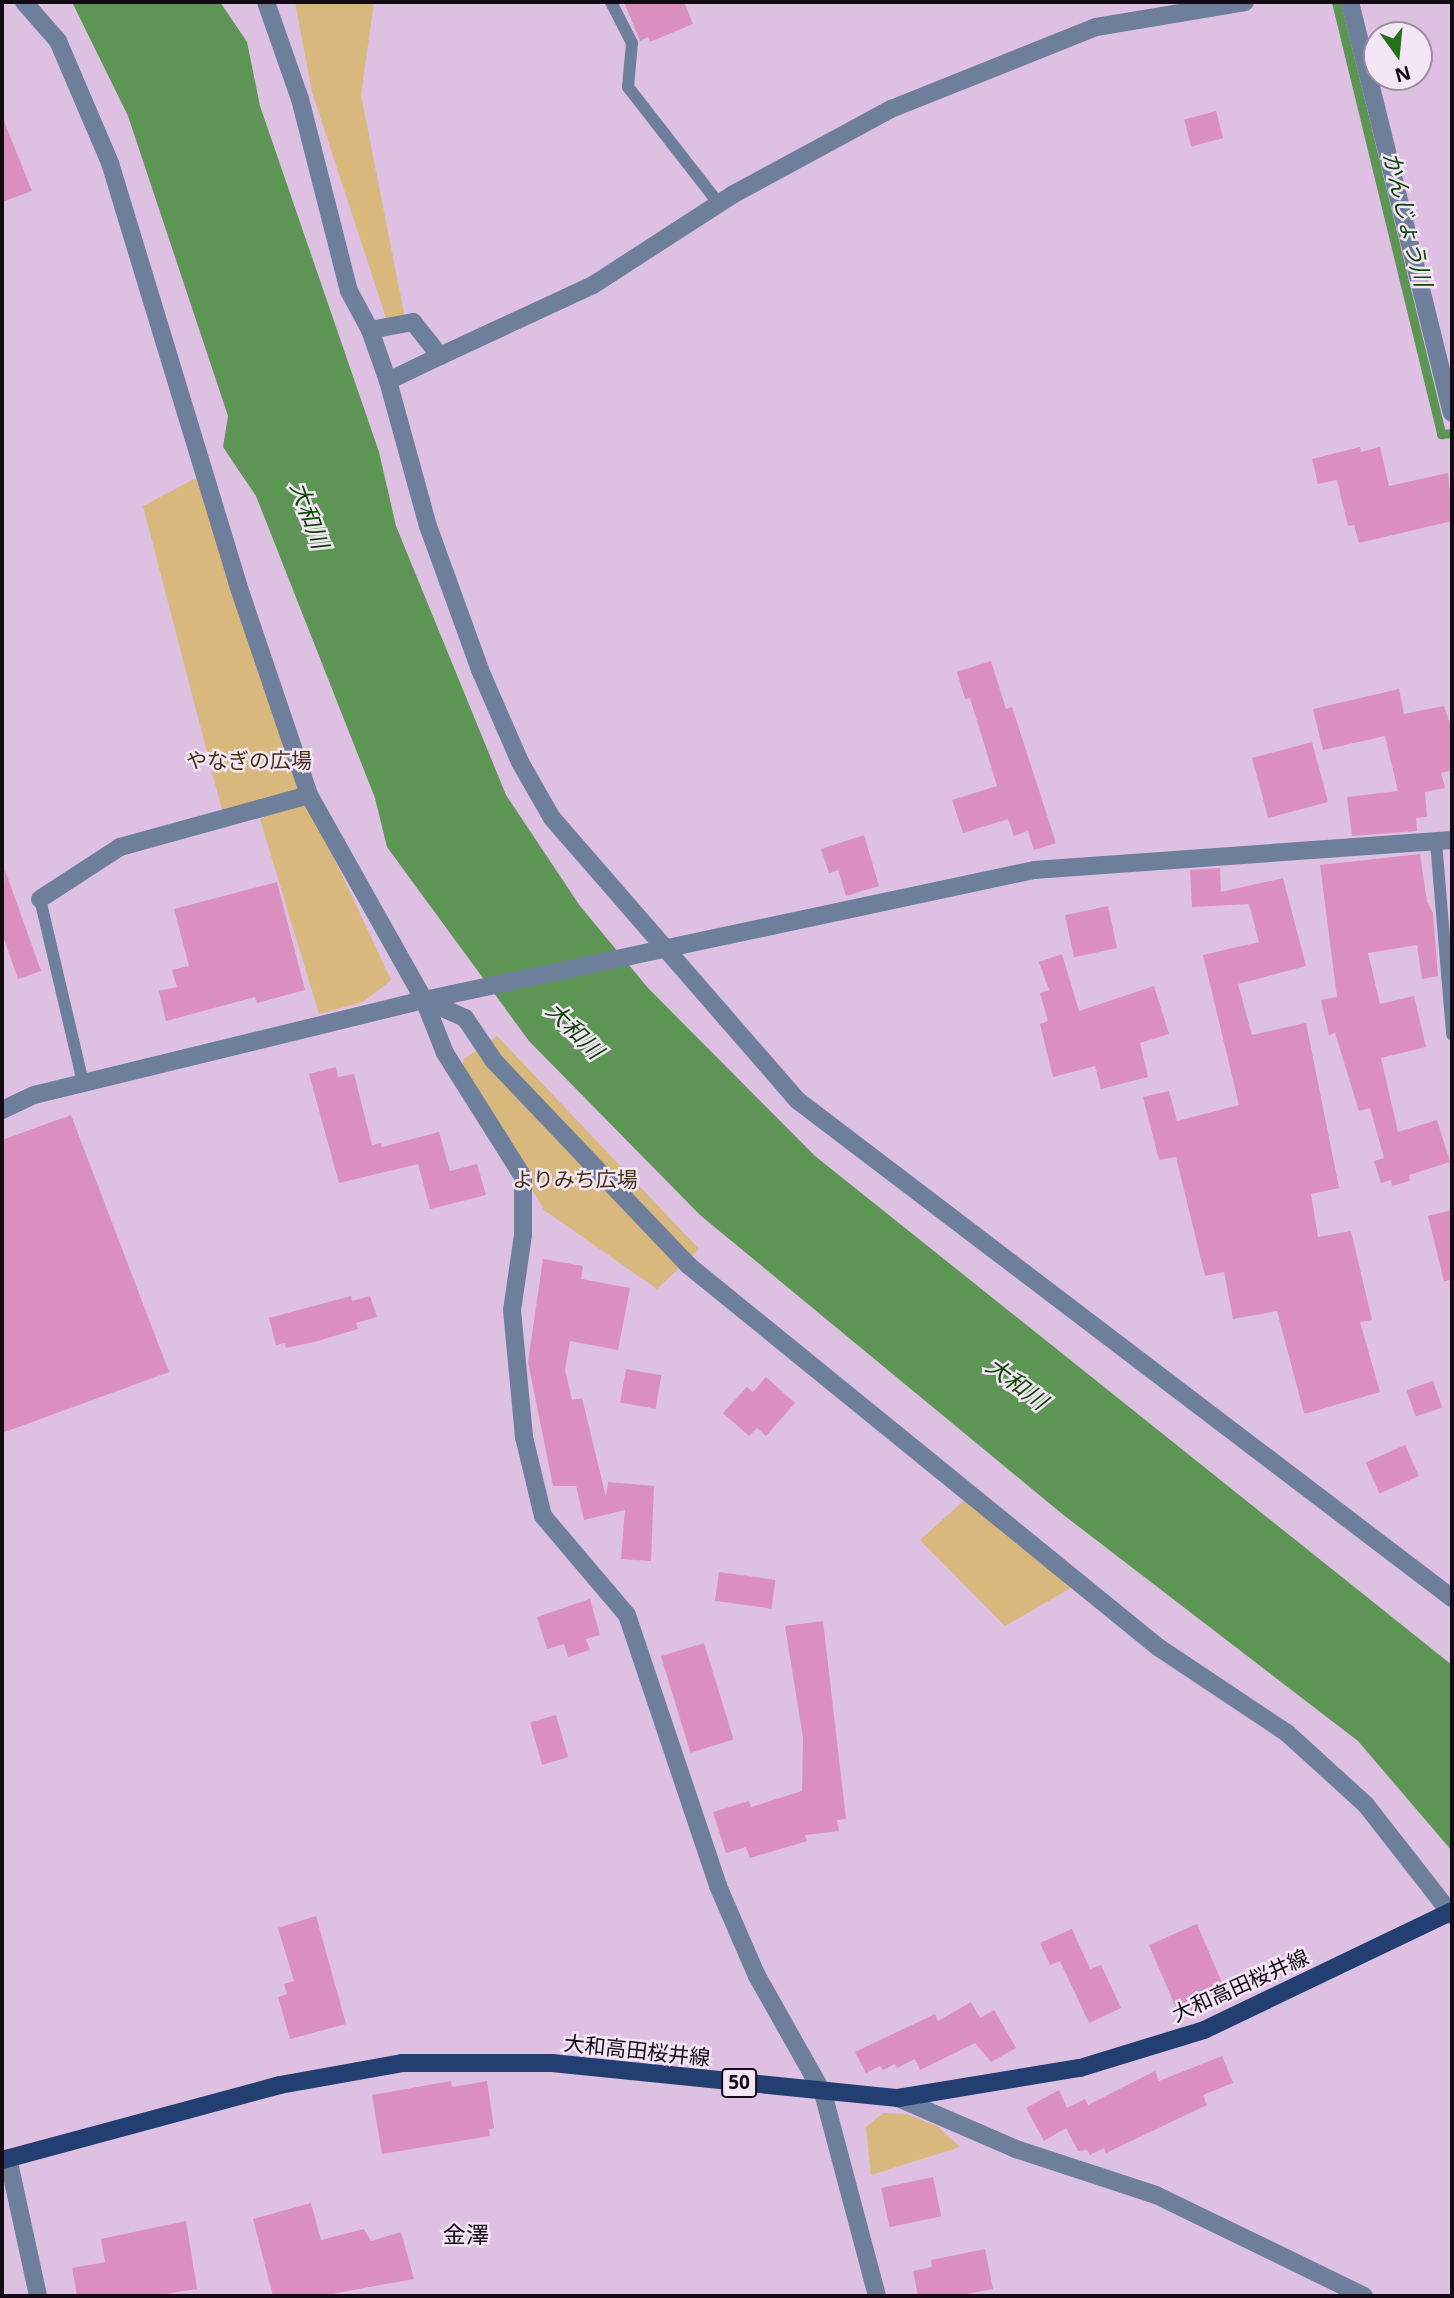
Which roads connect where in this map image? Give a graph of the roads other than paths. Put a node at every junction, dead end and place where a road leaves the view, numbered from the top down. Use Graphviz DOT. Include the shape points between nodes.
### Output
graph roads {
  1 [pos="24,2"];
  2 [pos="266,2"];
  3 [pos="611,2"];
  4 [pos="1245,2"];
  5 [pos="1350,2"];
  6 [pos="719,204"];
  7 [pos="370,330"];
  8 [pos="440,356"];
  9 [pos="388,381"];
  10 [pos="1452,414"];
  11 [pos="309,795"];
  12 [pos="1444,841"];
  13 [pos="40,900"];
  14 [pos="659,950"];
  15 [pos="424,1000"];
  16 [pos="1452,1034"];
  17 [pos="83,1083"];
  18 [pos="2,1110"];
  19 [pos="1452,1598"];
  20 [pos="1452,1912"];
  21 [pos="823,2092"];
  22 [pos="898,2098"];
  23 [pos="5,2159"];
  24 [pos="38,2296"];
  25 [pos="877,2296"];
  26 [pos="1364,2296"];
  1 -- 11 [label="street" via="58,41 110,163 237,582"];
  2 -- 7 [label="street" via="300,99 349,291"];
  3 -- 6 [label="lane" via="632,43 628,87"];
  4 -- 6 [label="street" via="1096,27 1031,50 891,109"];
  5 -- 10 [label="street"];
  6 -- 8 [label="street" via="593,285"];
  7 -- 8 [label="street" via="412,322"];
  7 -- 9 [label="street"];
  8 -- 9 [label="street"];
  9 -- 14 [label="street" via="428,526 480,670 520,762 552,818"];
  11 -- 13 [label="street" via="120,846"];
  11 -- 15 [label="street"];
  12 -- 14 [label="street" via="1034,870"];
  12 -- 16 [label="lane"];
  13 -- 17 [label="lane"];
  14 -- 15 [label="street"];
  14 -- 19 [label="street" via="797,1100"];
  15 -- 17 [label="street"];
  15 -- 20 [label="street" via="465,1018 494,1061 688,1265 1158,1647 1287,1732 1366,1805"];
  15 -- 21 [label="street" via="445,1053 523,1177 523,1235 512,1310 524,1437 543,1516 626,1615 718,1886 757,1976"];
  17 -- 18 [label="street" via="34,1095"];
  20 -- 22 [label="main road, 大和高田桜井線 / 50" via="1204,2030 1080,2068"];
  21 -- 22 [label="main road, 大和高田桜井線 / 50"];
  21 -- 23 [label="main road, 大和高田桜井線 / 50" via="552,2063 402,2063 281,2085"];
  21 -- 25 [label="street"];
  22 -- 26 [label="street" via="1016,2149 1156,2195"];
  23 -- 24 [label="street"];
}
